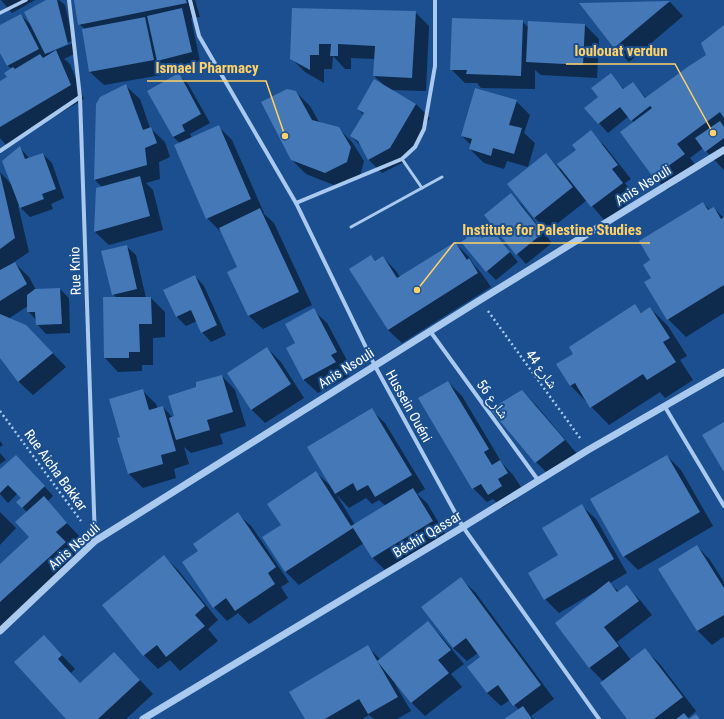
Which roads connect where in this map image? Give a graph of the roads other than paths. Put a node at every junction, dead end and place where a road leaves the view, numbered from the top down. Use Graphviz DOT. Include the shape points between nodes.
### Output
graph roads {
  1 [pos="26,0"];
  2 [pos="69,0"];
  3 [pos="190,0"];
  4 [pos="435,0"];
  5 [pos="0,13"];
  6 [pos="80,97"];
  7 [pos="0,150"];
  8 [pos="724,150"];
  9 [pos="402,159"];
  10 [pos="442,177"];
  11 [pos="422,188"];
  12 [pos="296,204"];
  13 [pos="351,227"];
  14 [pos="430,331"];
  15 [pos="375,366"];
  16 [pos="724,372"];
  17 [pos="665,407"];
  18 [pos="538,480"];
  19 [pos="724,506"];
  20 [pos="463,527"];
  21 [pos="95,541"];
  22 [pos="0,631"];
  23 [pos="143,719"];
  24 [pos="599,719"];
  1 -- 5 [label="street"];
  2 -- 6 [label="street, Rue Knio"];
  3 -- 12 [label="street, Hussein Ouéni" via="199,36"];
  4 -- 9 [label="street" via="435,66 424,129 415,147"];
  6 -- 7 [label="street"];
  6 -- 21 [label="street, Rue Knio"];
  8 -- 14 [label="street, Anis Nsouli"];
  9 -- 11 [label="lane"];
  9 -- 12 [label="street"];
  10 -- 11 [label="lane"];
  11 -- 13 [label="lane"];
  12 -- 15 [label="street, Hussein Ouéni"];
  14 -- 15 [label="street, Anis Nsouli"];
  14 -- 18 [label="street, شارع 56"];
  15 -- 20 [label="street, Hussein Ouéni"];
  15 -- 21 [label="street, Anis Nsouli"];
  16 -- 17 [label="street, Béchir Qassar"];
  17 -- 18 [label="street, Béchir Qassar"];
  17 -- 19 [label="street"];
  18 -- 20 [label="street, Béchir Qassar"];
  20 -- 23 [label="street, Béchir Qassar"];
  20 -- 24 [label="street, Hussein Ouéni"];
  21 -- 22 [label="street, Anis Nsouli"];
}
